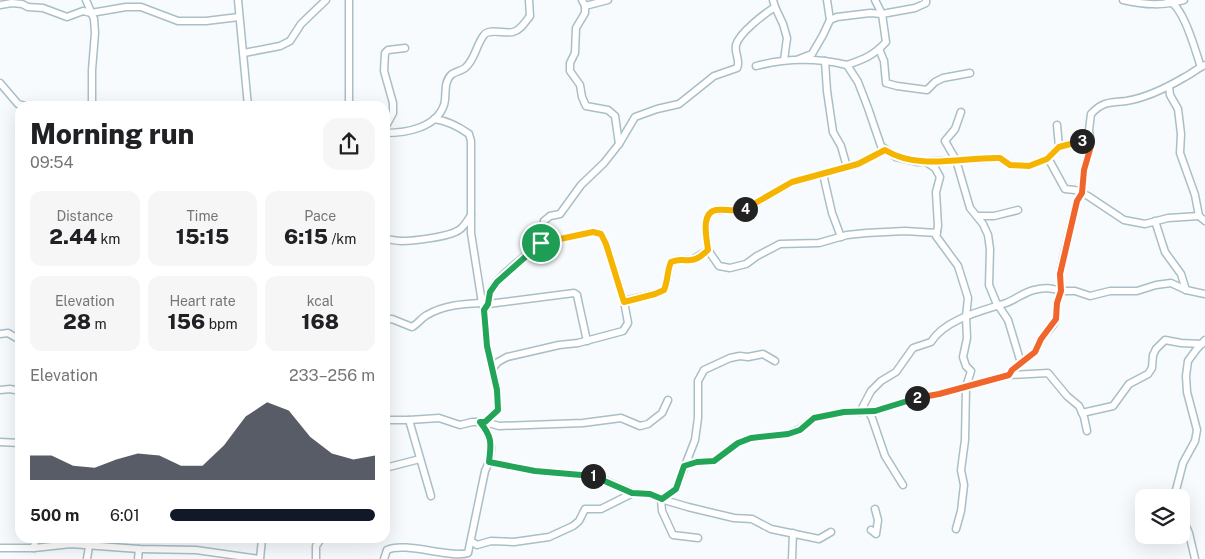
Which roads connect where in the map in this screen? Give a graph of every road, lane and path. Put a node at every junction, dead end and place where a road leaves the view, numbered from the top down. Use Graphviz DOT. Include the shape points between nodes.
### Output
graph roads {
  1 [pos="86,0"];
  2 [pos="238,0"];
  3 [pos="326,0"];
  4 [pos="348,0"];
  5 [pos="529,0"];
  6 [pos="608,0"];
  7 [pos="828,0"];
  8 [pos="875,0"];
  9 [pos="926,0"];
  10 [pos="1124,0"];
  11 [pos="1184,0"];
  12 [pos="1171,1"];
  13 [pos="584,3"];
  14 [pos="774,4"];
  15 [pos="0,5"];
  16 [pos="91,13"];
  17 [pos="882,14"];
  18 [pos="239,17"];
  19 [pos="830,20"];
  20 [pos="405,48"];
  21 [pos="879,49"];
  22 [pos="244,53"];
  23 [pos="799,59"];
  24 [pos="784,60"];
  25 [pos="825,61"];
  26 [pos="846,65"];
  27 [pos="756,66"];
  28 [pos="1203,66"];
  29 [pos="970,73"];
  30 [pos="0,83"];
  31 [pos="1169,86"];
  32 [pos="15,101"];
  33 [pos="92,101"];
  34 [pos="248,101"];
  35 [pos="349,101"];
  36 [pos="961,112"];
  37 [pos="390,119"];
  38 [pos="434,119"];
  39 [pos="1057,126"];
  40 [pos="390,133"];
  41 [pos="1089,139"];
  42 [pos="619,144"];
  43 [pos="1059,147"];
  44 [pos="885,150"];
  45 [pos="1048,158"];
  46 [pos="956,160"];
  47 [pos="925,162"];
  48 [pos="847,167"];
  49 [pos="823,174"];
  50 [pos="1082,193"];
  51 [pos="1018,210"];
  52 [pos="471,215"];
  53 [pos="977,216"];
  54 [pos="1199,216"];
  55 [pos="1156,221"];
  56 [pos="1205,222"];
  57 [pos="936,233"];
  58 [pos="841,237"];
  59 [pos="390,240"];
  60 [pos="541,243"];
  61 [pos="708,250"];
  62 [pos="1186,290"];
  63 [pos="1061,291"];
  64 [pos="1205,294"];
  65 [pos="624,302"];
  66 [pos="998,305"];
  67 [pos="485,306"];
  68 [pos="966,317"];
  69 [pos="390,319"];
  70 [pos="0,334"];
  71 [pos="15,337"];
  72 [pos="587,341"];
  73 [pos="1203,342"];
  74 [pos="775,361"];
  75 [pos="1021,363"];
  76 [pos="492,369"];
  77 [pos="1009,375"];
  78 [pos="966,387"];
  79 [pos="0,390"];
  80 [pos="15,390"];
  81 [pos="668,400"];
  82 [pos="868,411"];
  83 [pos="860,412"];
  84 [pos="1082,413"];
  85 [pos="390,420"];
  86 [pos="409,420"];
  87 [pos="483,422"];
  88 [pos="1087,431"];
  89 [pos="0,442"];
  90 [pos="15,442"];
  91 [pos="420,460"];
  92 [pos="489,462"];
  93 [pos="684,466"];
  94 [pos="390,467"];
  95 [pos="903,485"];
  96 [pos="1176,489"];
  97 [pos="632,493"];
  98 [pos="431,496"];
  99 [pos="662,499"];
  100 [pos="875,509"];
  101 [pos="956,529"];
  102 [pos="871,530"];
  103 [pos="831,532"];
  104 [pos="793,533"];
  105 [pos="1190,537"];
  106 [pos="698,538"];
  107 [pos="471,541"];
  108 [pos="35,543"];
  109 [pos="100,543"];
  110 [pos="262,543"];
  111 [pos="318,543"];
  112 [pos="89,546"];
  113 [pos="104,547"];
  114 [pos="0,548"];
  115 [pos="34,548"];
  116 [pos="139,549"];
  117 [pos="88,559"];
  118 [pos="138,559"];
  119 [pos="260,559"];
  120 [pos="316,559"];
  121 [pos="384,559"];
  122 [pos="792,559"];
  123 [pos="1196,559"];
  1 -- 16 [label="street"];
  2 -- 18 [label="street"];
  3 -- 22 [label="street" via="301,24 290,42"];
  4 -- 35 [label="street"];
  5 -- 38 [label="street" via="530,16 521,28 513,32 489,31 484,34 472,60 451,75 446,84 444,105"];
  6 -- 13 [label="street"];
  7 -- 19 [label="street"];
  8 -- 17 [label="street"];
  9 -- 17 [label="street" via="915,8"];
  10 -- 12 [label="street" via="1145,5"];
  11 -- 12 [label="street"];
  12 -- 28 [label="street"];
  13 -- 42 [label="street" via="585,13 576,28 570,71 580,85 586,106 608,110 615,116"];
  14 -- 24 [label="street" via="788,38"];
  14 -- 42 [label="street" via="738,40 735,47 737,68 714,76 679,104 635,117"];
  15 -- 16 [label="street" via="22,4 67,17 83,11"];
  16 -- 18 [label="street" via="141,7 178,20"];
  16 -- 33 [label="street" via="95,32"];
  17 -- 19 [label="street"];
  17 -- 21 [label="street" via="886,42"];
  18 -- 22 [label="street"];
  19 -- 23 [label="street" via="812,54"];
  20 -- 37 [label="street" via="385,53 384,72 393,108"];
  21 -- 26 [label="street" via="867,58"];
  21 -- 29 [label="street" via="886,82 896,86 927,90 943,78"];
  22 -- 34 [label="street"];
  23 -- 25 [label="street"];
  23 -- 27 [label="street"];
  25 -- 26 [label="street"];
  25 -- 48 [label="street" via="833,132"];
  26 -- 44 [label="street" via="858,82 878,140"];
  28 -- 31 [label="street"];
  30 -- 32 [label="street"];
  31 -- 41 [label="street" via="1136,99 1110,102 1097,108 1091,114"];
  31 -- 54 [label="street" via="1178,109 1180,153"];
  36 -- 46 [label="street" via="956,129 945,141"];
  38 -- 40 [label="street" via="411,131"];
  38 -- 52 [label="street" via="447,121 469,134"];
  39 -- 43 [label="street"];
  41 -- 43 [label="street"];
  41 -- 50 [label="street" via="1091,146"];
  42 -- 60 [label="street" via="581,185 560,214 544,221"];
  43 -- 45 [label="street"];
  44 -- 47 [label="street" via="896,157"];
  44 -- 48 [label="street"];
  45 -- 46 [label="street" via="1029,166 1010,165 1000,158"];
  45 -- 50 [label="street" via="1066,189"];
  46 -- 47 [label="street"];
  46 -- 53 [label="street" via="970,208"];
  47 -- 57 [label="street" via="935,168 940,177 936,192"];
  48 -- 49 [label="street"];
  49 -- 58 [label="street"];
  49 -- 61 [label="street" via="792,182 746,209 710,213 706,218"];
  50 -- 55 [label="street" via="1124,220 1145,224"];
  50 -- 63 [label="street" via="1077,201 1063,258"];
  51 -- 53 [label="street"];
  52 -- 59 [label="street" via="455,232 428,239"];
  52 -- 67 [label="street" via="471,233"];
  53 -- 66 [label="street" via="988,235 989,285"];
  54 -- 55 [label="street"];
  54 -- 56 [label="street"];
  55 -- 62 [label="street" via="1165,252 1181,274"];
  57 -- 58 [label="street" via="904,231"];
  57 -- 68 [label="street" via="958,266 964,282 968,298"];
  58 -- 61 [label="street" via="819,243 780,244 746,264 730,268 720,266"];
  60 -- 65 [label="street" via="593,232 601,234"];
  60 -- 67 [label="street" via="497,282"];
  61 -- 65 [label="street" via="692,260 679,258 671,262 664,290"];
  62 -- 63 [label="street" via="1171,284 1090,296 1076,291"];
  62 -- 64 [label="street"];
  63 -- 66 [label="street" via="1049,287 1032,290"];
  63 -- 75 [label="street" via="1056,319 1035,352"];
  65 -- 72 [label="street" via="628,319 626,328"];
  66 -- 68 [label="street"];
  66 -- 75 [label="street" via="1008,320"];
  67 -- 69 [label="street" via="447,307 424,316 412,327"];
  67 -- 72 [label="street" via="574,293"];
  67 -- 76 [label="street"];
  68 -- 78 [label="street" via="967,338 963,357 971,370"];
  68 -- 83 [label="street" via="946,326 931,342 913,348 896,372 871,391"];
  70 -- 71 [label="street" via="8,333"];
  72 -- 76 [label="street" via="508,357"];
  73 -- 84 [label="street" via="1164,340 1153,355 1148,374 1129,384 1113,406"];
  73 -- 96 [label="street" via="1188,361 1187,392 1197,430"];
  74 -- 93 [label="street" via="763,354 740,356 704,370 698,381 698,418 694,440"];
  75 -- 77 [label="street"];
  76 -- 87 [label="street" via="498,410"];
  77 -- 78 [label="street"];
  77 -- 84 [label="street" via="1048,374"];
  78 -- 82 [label="street"];
  78 -- 101 [label="street" via="961,470 964,485"];
  79 -- 80 [label="street"];
  81 -- 87 [label="street" via="662,413 640,426 621,418 509,426"];
  82 -- 83 [label="street"];
  82 -- 95 [label="street" via="885,456"];
  83 -- 93 [label="street" via="814,418 800,430 751,438 738,443 714,461"];
  84 -- 88 [label="street"];
  85 -- 86 [label="street"];
  86 -- 87 [label="street" via="439,418 460,425"];
  86 -- 91 [label="street"];
  87 -- 92 [label="street" via="490,444"];
  89 -- 90 [label="street"];
  91 -- 94 [label="street"];
  91 -- 98 [label="street"];
  92 -- 97 [label="street" via="535,471 595,476"];
  92 -- 107 [label="street" via="484,471"];
  93 -- 99 [label="street" via="676,489"];
  97 -- 99 [label="street" via="650,494"];
  97 -- 107 [label="street" via="602,509 584,509 573,526 549,537 514,542 491,540 477,545"];
  99 -- 104 [label="street" via="734,518 752,519 771,529"];
  99 -- 106 [label="street" via="662,511 673,535"];
  100 -- 102 [label="street" via="878,520 876,534"];
  103 -- 104 [label="street" via="818,540"];
  104 -- 122 [label="street"];
  105 -- 123 [label="street"];
  107 -- 121 [label="street" via="468,553 462,558 430,556 394,548 387,550"];
  108 -- 115 [label="street"];
  109 -- 113 [label="street"];
  110 -- 119 [label="street"];
  111 -- 120 [label="street"];
  112 -- 113 [label="street"];
  112 -- 115 [label="street" via="71,544"];
  112 -- 117 [label="street"];
  113 -- 116 [label="street"];
  114 -- 115 [label="street"];
  116 -- 118 [label="street"];
  116 -- 119 [label="street" via="196,550"];
}
